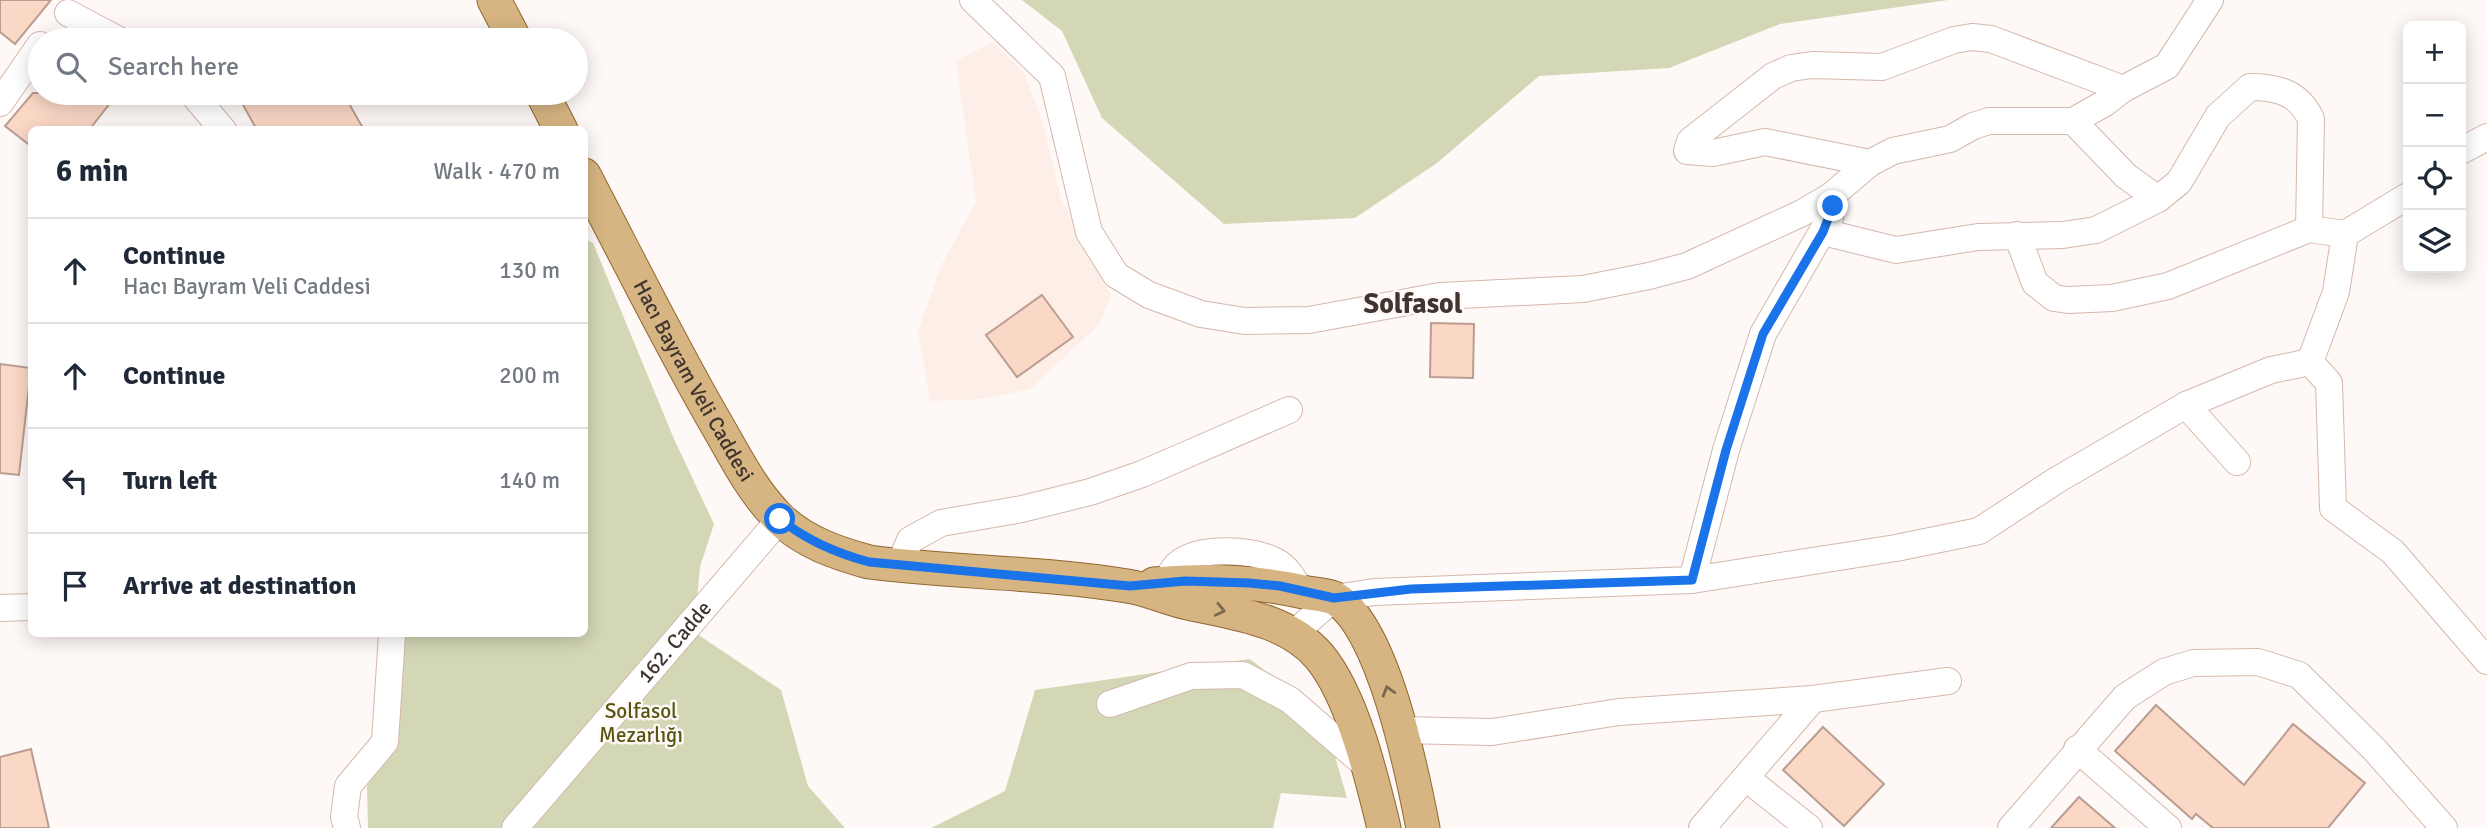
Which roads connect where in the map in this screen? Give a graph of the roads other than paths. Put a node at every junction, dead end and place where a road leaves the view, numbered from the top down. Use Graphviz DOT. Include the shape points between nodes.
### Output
graph roads {
  1 [pos="494,0"];
  2 [pos="973,0"];
  3 [pos="2210,0"];
  4 [pos="73,6"];
  5 [pos="54,28"];
  6 [pos="103,28"];
  7 [pos="508,28"];
  8 [pos="28,62"];
  9 [pos="2123,89"];
  10 [pos="0,103"];
  11 [pos="202,105"];
  12 [pos="548,105"];
  13 [pos="2073,121"];
  14 [pos="220,126"];
  15 [pos="559,126"];
  16 [pos="2487,137"];
  17 [pos="2466,148"];
  18 [pos="1870,163"];
  19 [pos="588,183"];
  20 [pos="1831,196"];
  21 [pos="2403,199"];
  22 [pos="2158,200"];
  23 [pos="2309,229"];
  24 [pos="1823,232"];
  25 [pos="2345,233"];
  26 [pos="2017,234"];
  27 [pos="2310,362"];
  28 [pos="2186,405"];
  29 [pos="1289,410"];
  30 [pos="2237,461"];
  31 [pos="780,519"];
  32 [pos="899,566"];
  33 [pos="1692,580"];
  34 [pos="1130,586"];
  35 [pos="1334,598"];
  36 [pos="28,606"];
  37 [pos="0,608"];
  38 [pos="1292,635"];
  39 [pos="392,637"];
  40 [pos="2487,661"];
  41 [pos="1948,681"];
  42 [pos="1813,699"];
  43 [pos="1110,704"];
  44 [pos="1400,730"];
  45 [pos="2077,749"];
  46 [pos="1370,769"];
  47 [pos="1746,778"];
  48 [pos="2166,827"];
  49 [pos="347,828"];
  50 [pos="515,828"];
  51 [pos="1384,828"];
  52 [pos="1423,828"];
  53 [pos="1702,828"];
  54 [pos="1809,828"];
  55 [pos="2011,828"];
  56 [pos="2444,828"];
  1 -- 7 [label="main road"];
  2 -- 20 [label="street" via="1052,76 1089,232 1116,275 1149,295 1201,314 1245,321 1309,320 1440,296 1612,284 1686,266"];
  3 -- 9 [label="street" via="2167,66"];
  4 -- 5 [label="street"];
  4 -- 6 [label="street"];
  8 -- 10 [label="street"];
  9 -- 13 [label="street"];
  9 -- 18 [label="street" via="1991,39 1954,40 1882,67 1812,65 1773,76 1690,141 1688,151 1713,153 1765,142"];
  11 -- 14 [label="street"];
  12 -- 15 [label="main road"];
  13 -- 18 [label="street" via="1989,121 1950,139 1902,149"];
  13 -- 22 [label="street" via="2126,176"];
  16 -- 17 [label="street"];
  18 -- 20 [label="street"];
  19 -- 31 [label="main road, Hacı Bayram Veli Caddesi" via="693,382 750,481"];
  20 -- 24 [label="street" via="1832,214"];
  21 -- 25 [label="street"];
  22 -- 23 [label="street" via="2179,182 2233,99 2250,87 2271,87 2295,96 2311,120"];
  22 -- 26 [label="street" via="2096,230"];
  23 -- 25 [label="street"];
  23 -- 26 [label="street" via="2168,286 2112,298 2068,300 2054,298 2035,283"];
  24 -- 26 [label="street" via="1896,250"];
  24 -- 33 [label="street" via="1763,334"];
  25 -- 27 [label="street" via="2336,292"];
  27 -- 28 [label="street" via="2271,370"];
  27 -- 40 [label="street" via="2329,383 2333,508 2392,552"];
  28 -- 30 [label="street"];
  28 -- 33 [label="street" via="1979,531"];
  29 -- 32 [label="street" via="1090,492 941,523 910,540"];
  31 -- 32 [label="main road, Hacı Bayram Veli Caddesi" via="838,553"];
  31 -- 50 [label="street, 162. Cadde"];
  32 -- 34 [label="main road, Hacı Bayram Veli Caddesi"];
  33 -- 35 [label="street" via="1411,589"];
  34 -- 35 [label="main road" via="1249,583"];
  34 -- 38 [label="main road, one-way" via="1256,618"];
  35 -- 38 [label="street"];
  44 -- 35 [label="main road, one-way" via="1371,646"];
  36 -- 37 [label="street"];
  38 -- 46 [label="main road" via="1318,654 1334,676"];
  39 -- 49 [label="street" via="385,743 348,786"];
  41 -- 42 [label="street"];
  42 -- 44 [label="street" via="1619,712 1492,732"];
  42 -- 47 [label="street"];
  43 -- 46 [label="street" via="1191,676 1243,675 1290,700"];
  44 -- 52 [label="main road"];
  45 -- 48 [label="street"];
  45 -- 55 [label="street"];
  45 -- 56 [label="street" via="2125,697 2164,671 2193,663 2258,662 2299,675 2374,749"];
  46 -- 51 [label="main road"];
  47 -- 53 [label="street"];
  47 -- 54 [label="street"];
}
